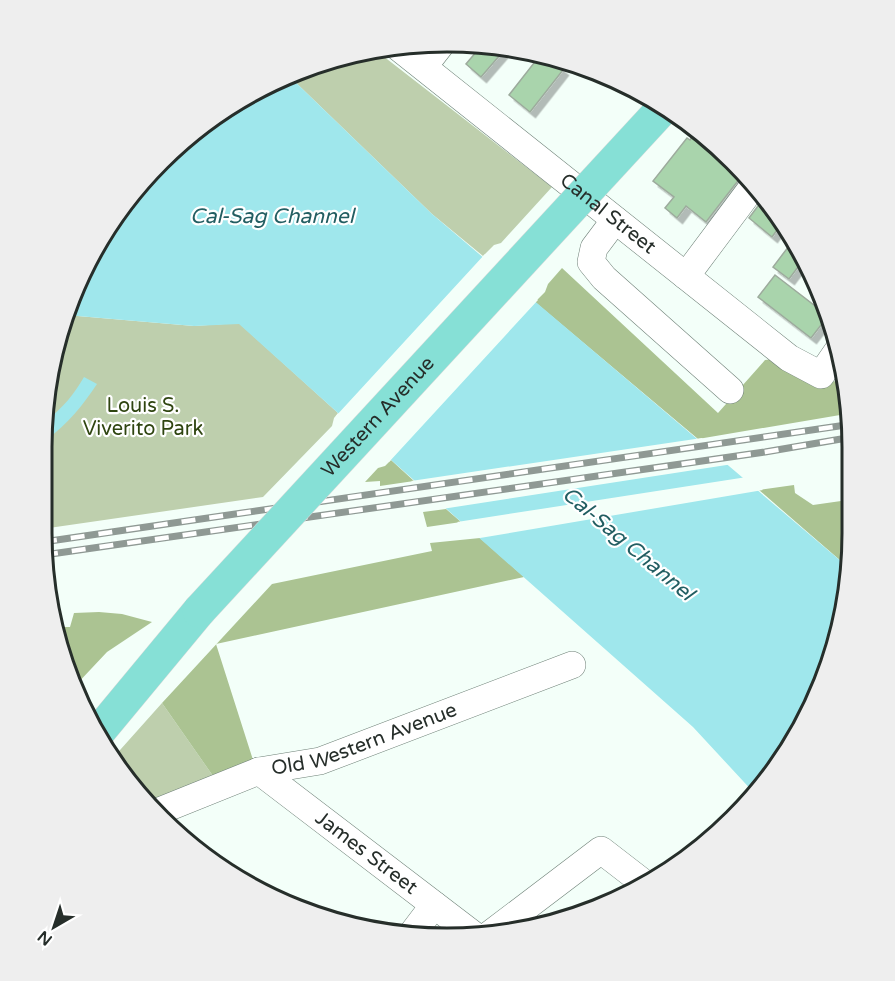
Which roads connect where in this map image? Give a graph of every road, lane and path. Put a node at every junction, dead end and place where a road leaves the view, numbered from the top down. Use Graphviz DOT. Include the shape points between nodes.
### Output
graph roads {
  1 [pos="434,53"];
  2 [pos="408,55"];
  3 [pos="424,66"];
  4 [pos="658,113"];
  5 [pos="749,192"];
  6 [pos="615,220"];
  7 [pos="686,276"];
  8 [pos="832,359"];
  9 [pos="730,390"];
  10 [pos="572,665"];
  11 [pos="136,679"];
  12 [pos="95,712"];
  13 [pos="103,726"];
  14 [pos="259,771"];
  15 [pos="164,809"];
  16 [pos="639,879"];
  17 [pos="434,905"];
  18 [pos="503,924"];
  19 [pos="417,927"];
  20 [pos="464,928"];
  1 -- 3 [label="street"];
  2 -- 3 [label="street, Canal Street"];
  3 -- 6 [label="street, Canal Street"];
  4 -- 11 [label="main road, Western Avenue, bridge"];
  5 -- 7 [label="street"];
  6 -- 7 [label="street, Canal Street"];
  6 -- 9 [label="street" via="594,248 591,262"];
  7 -- 8 [label="street, Canal Street" via="789,358 821,375"];
  10 -- 14 [label="street, Old Western Avenue" via="320,761"];
  11 -- 12 [label="main road"];
  11 -- 13 [label="main road"];
  14 -- 15 [label="street, Old Western Avenue"];
  14 -- 17 [label="street, James Street"];
  16 -- 18 [label="street" via="601,850"];
  17 -- 19 [label="street"];
  17 -- 20 [label="street, James Street"];
}
